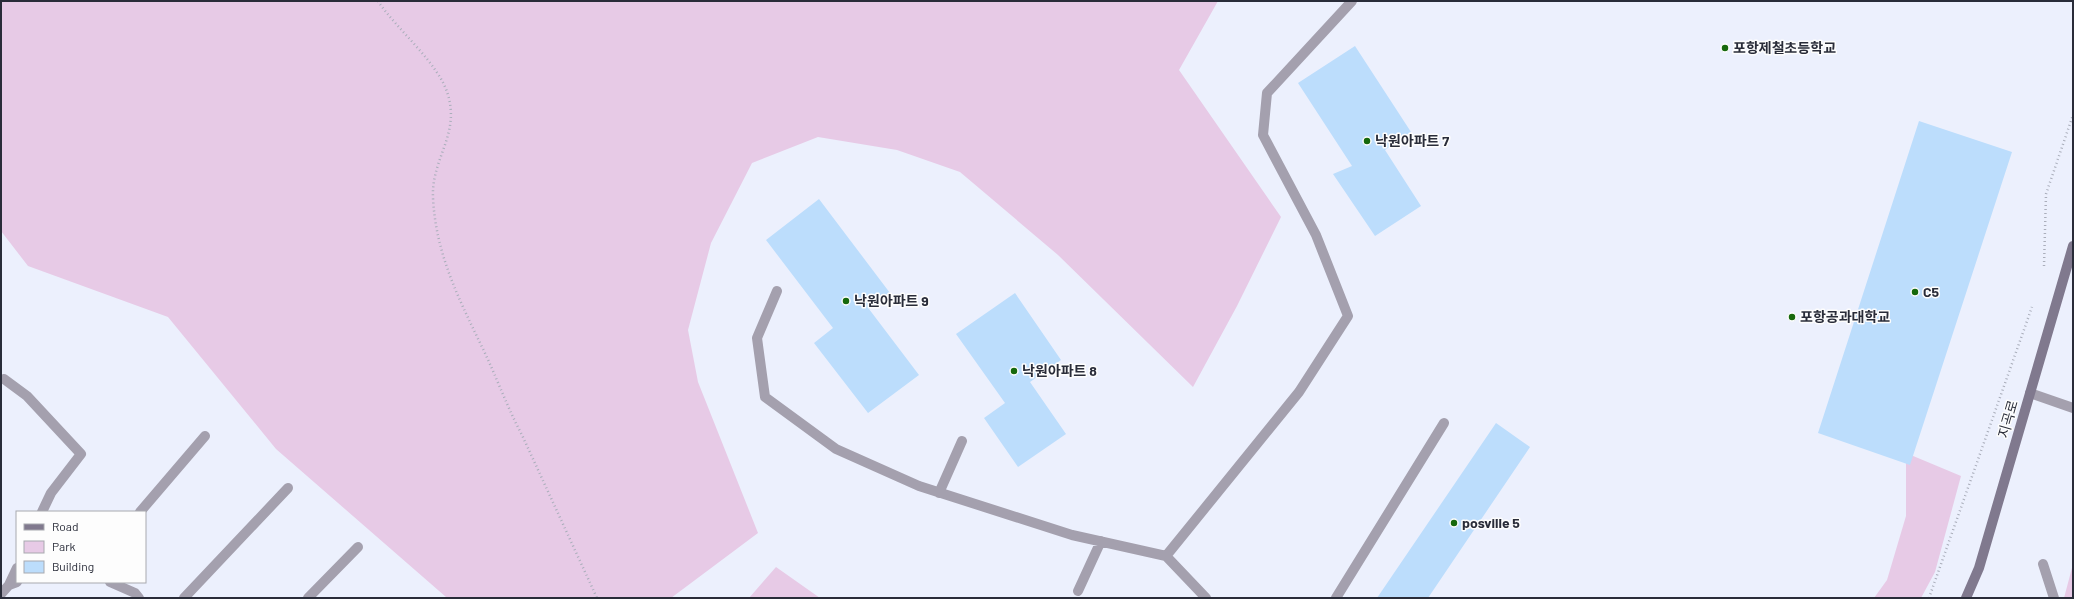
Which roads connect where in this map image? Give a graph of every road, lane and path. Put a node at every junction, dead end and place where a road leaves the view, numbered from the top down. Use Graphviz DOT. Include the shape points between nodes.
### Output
graph roads {
  1 [pos="1352,1"];
  2 [pos="380,2"];
  3 [pos="2073,115"];
  4 [pos="2072,250"];
  5 [pos="2044,271"];
  6 [pos="777,292"];
  7 [pos="2034,301"];
  8 [pos="4,379"];
  9 [pos="2030,393"];
  10 [pos="2073,408"];
  11 [pos="1444,423"];
  12 [pos="205,436"];
  13 [pos="962,441"];
  14 [pos="288,488"];
  15 [pos="939,492"];
  16 [pos="42,511"];
  17 [pos="141,511"];
  18 [pos="1101,542"];
  19 [pos="358,548"];
  20 [pos="1166,556"];
  21 [pos="2043,564"];
  22 [pos="16,572"];
  23 [pos="13,583"];
  24 [pos="112,583"];
  25 [pos="1078,591"];
  26 [pos="1,594"];
  27 [pos="139,598"];
  28 [pos="184,598"];
  29 [pos="308,598"];
  30 [pos="597,598"];
  31 [pos="1206,598"];
  32 [pos="1336,598"];
  33 [pos="1929,598"];
  34 [pos="1966,598"];
  35 [pos="2054,598"];
  1 -- 20 [label="street" via="1268,92 1263,135 1316,235 1348,316 1298,392"];
  2 -- 30 [label="path" via="391,19 427,60 448,94 452,115 450,133 435,176 433,196 440,243 448,273"];
  3 -- 5 [label="path" via="2046,194"];
  4 -- 9 [label="street, 지곡로"];
  6 -- 15 [label="street" via="758,338 765,397 836,449 919,486"];
  7 -- 33 [label="path"];
  8 -- 16 [label="street" via="27,396 81,454 51,494"];
  9 -- 10 [label="street"];
  9 -- 34 [label="street, 지곡로" via="1979,568"];
  11 -- 32 [label="street"];
  12 -- 17 [label="street"];
  13 -- 15 [label="street"];
  14 -- 28 [label="street"];
  15 -- 18 [label="street"];
  18 -- 20 [label="street"];
  18 -- 25 [label="street"];
  19 -- 29 [label="street"];
  20 -- 31 [label="street"];
  21 -- 35 [label="street"];
  22 -- 23 [label="street"];
  23 -- 26 [label="street"];
  24 -- 27 [label="street" via="135,593"];
}
